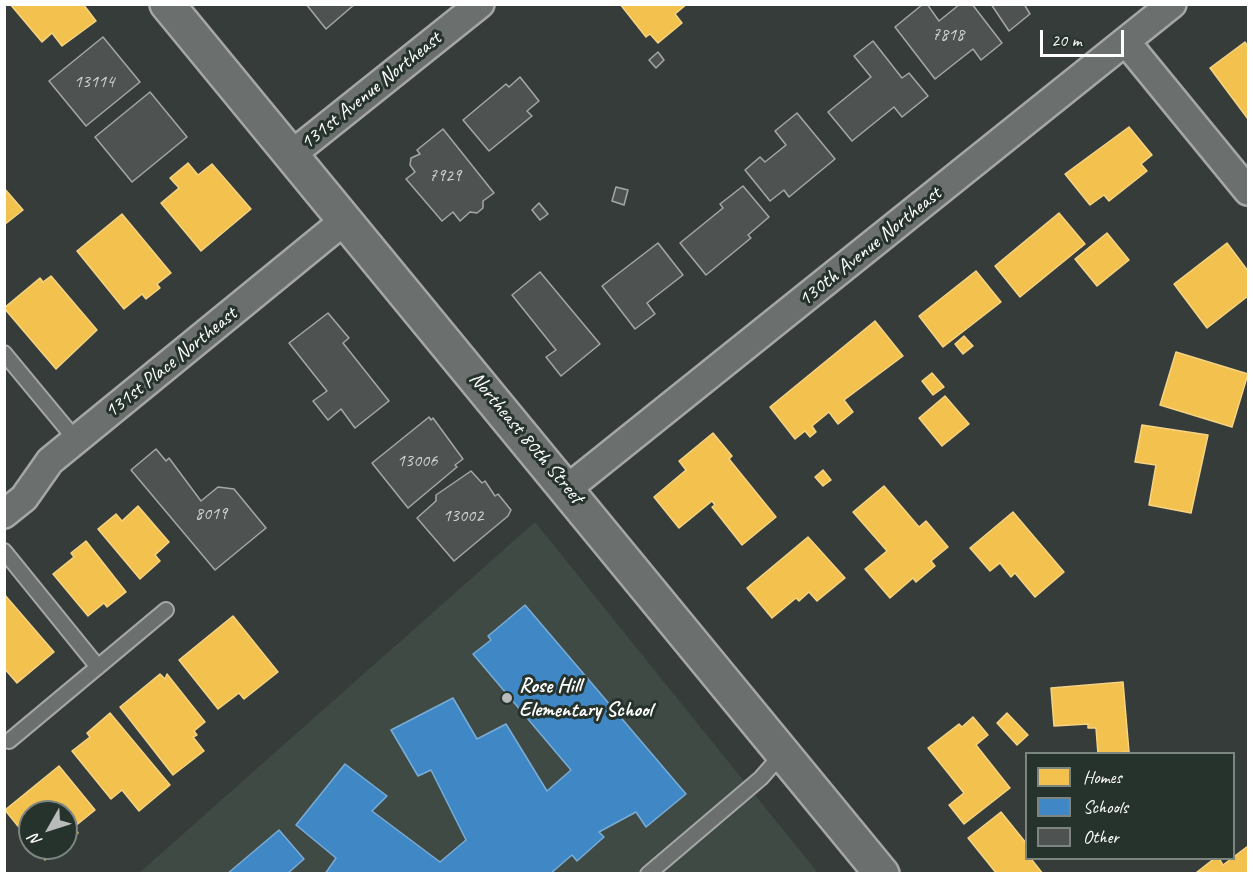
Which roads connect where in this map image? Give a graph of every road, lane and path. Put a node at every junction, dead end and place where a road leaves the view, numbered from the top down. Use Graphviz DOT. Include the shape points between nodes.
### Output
graph roads {
  1 [pos="167,4"];
  2 [pos="480,4"];
  3 [pos="1172,4"];
  4 [pos="1126,42"];
  5 [pos="291,155"];
  6 [pos="1248,191"];
  7 [pos="345,220"];
  8 [pos="4,353"];
  9 [pos="76,440"];
  10 [pos="567,489"];
  11 [pos="4,514"];
  12 [pos="4,551"];
  13 [pos="166,610"];
  14 [pos="98,667"];
  15 [pos="9,741"];
  16 [pos="784,752"];
  17 [pos="648,873"];
  18 [pos="882,873"];
  1 -- 5 [label="street, Northeast 80th Street"];
  2 -- 5 [label="street, 131st Avenue Northeast"];
  3 -- 4 [label="street, 130th Avenue Northeast"];
  4 -- 6 [label="street"];
  4 -- 10 [label="street, 130th Avenue Northeast"];
  5 -- 7 [label="street, Northeast 80th Street"];
  7 -- 9 [label="street, 131st Place Northeast"];
  7 -- 10 [label="street, Northeast 80th Street"];
  8 -- 9 [label="lane"];
  9 -- 11 [label="street, 131st Place Northeast" via="50,461 24,498"];
  10 -- 16 [label="street, Northeast 80th Street"];
  12 -- 14 [label="lane"];
  13 -- 14 [label="lane"];
  14 -- 15 [label="lane"];
  16 -- 17 [label="lane" via="761,778"];
  16 -- 18 [label="street, Northeast 80th Street"];
}
